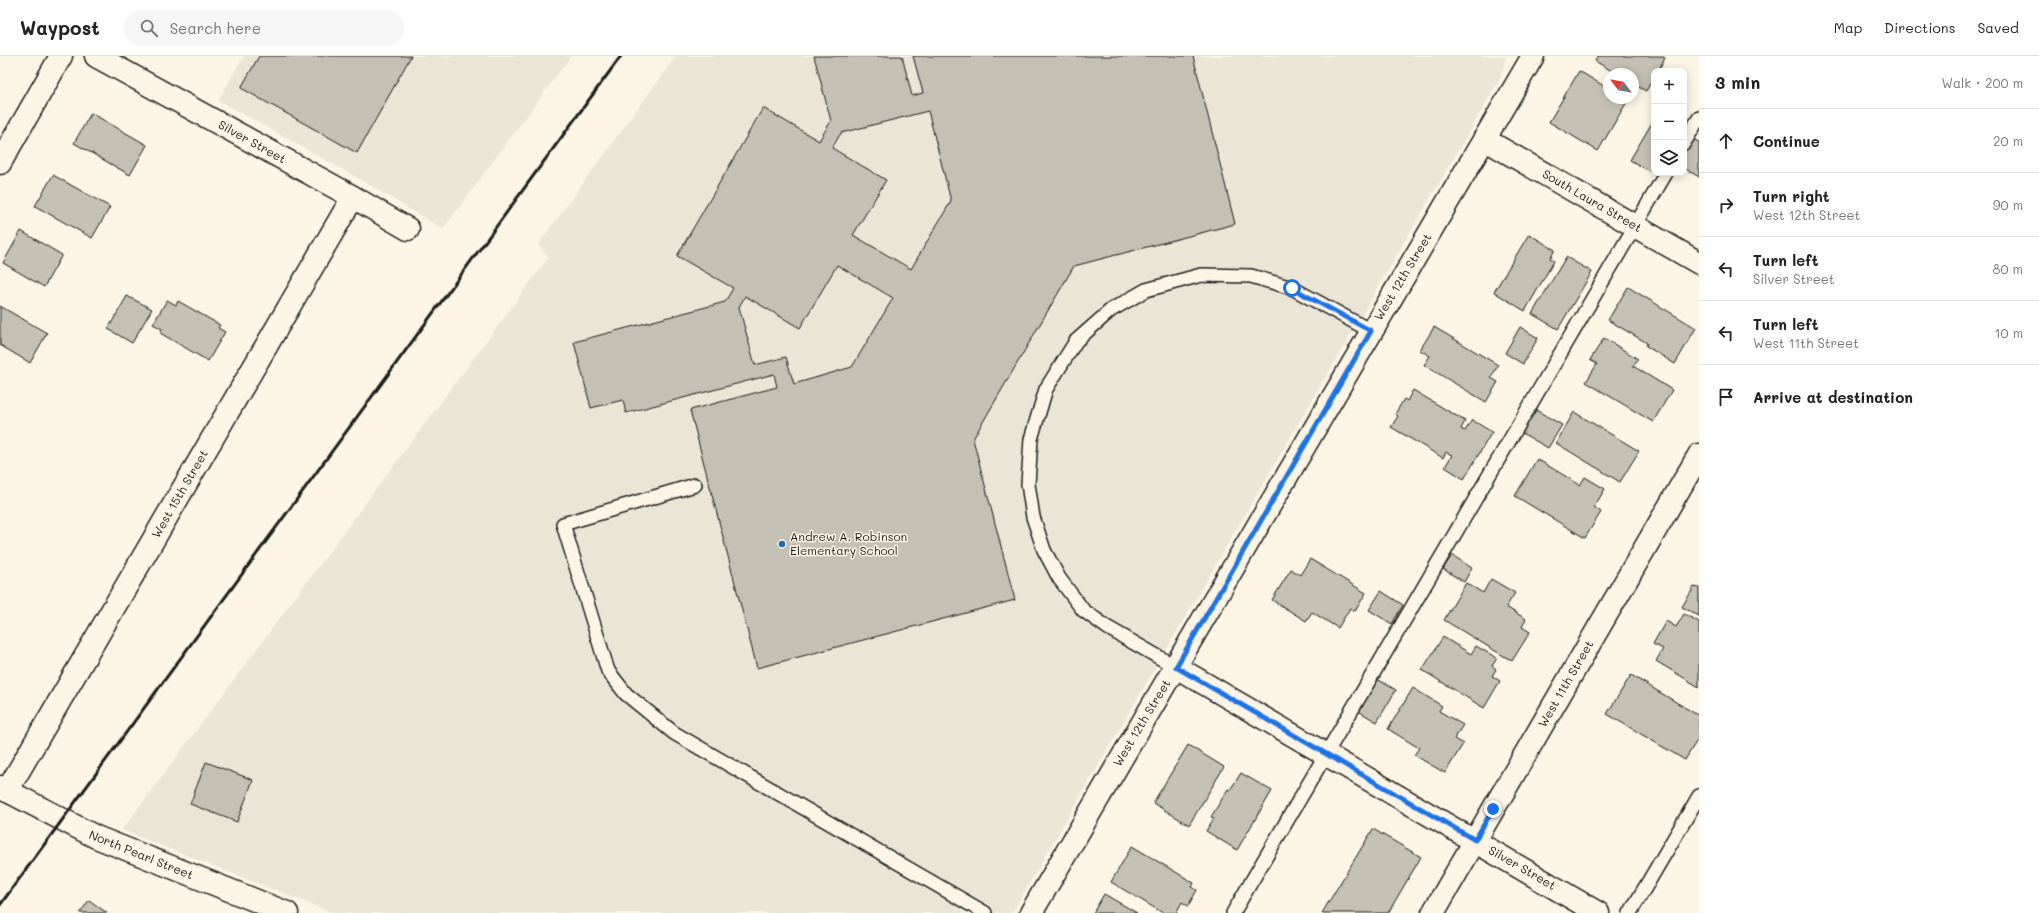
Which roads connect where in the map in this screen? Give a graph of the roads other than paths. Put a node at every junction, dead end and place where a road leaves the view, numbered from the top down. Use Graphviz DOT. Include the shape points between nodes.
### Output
graph roads {
  1 [pos="62,56"];
  2 [pos="96,56"];
  3 [pos="1533,56"];
  4 [pos="1699,118"];
  5 [pos="1484,139"];
  6 [pos="1686,140"];
  7 [pos="0,163"];
  8 [pos="1664,176"];
  9 [pos="353,197"];
  10 [pos="1634,226"];
  11 [pos="408,229"];
  12 [pos="1699,263"];
  13 [pos="1371,331"];
  14 [pos="1699,455"];
  15 [pos="695,485"];
  16 [pos="1176,667"];
  17 [pos="1326,754"];
  18 [pos="3,789"];
  19 [pos="1699,796"];
  20 [pos="1475,840"];
  21 [pos="276,911"];
  22 [pos="985,913"];
  23 [pos="1031,913"];
  24 [pos="1233,913"];
  25 [pos="1433,913"];
  26 [pos="1598,913"];
  27 [pos="1630,913"];
  1 -- 7 [label="street"];
  2 -- 9 [label="street, Silver Street"];
  3 -- 5 [label="street, West 12th Street"];
  4 -- 6 [label="lane"];
  5 -- 10 [label="street, South Laura Street"];
  5 -- 13 [label="street, West 12th Street"];
  8 -- 10 [label="lane"];
  9 -- 11 [label="street, Silver Street"];
  9 -- 18 [label="street, West 15th Street"];
  10 -- 12 [label="street, South Laura Street"];
  10 -- 17 [label="lane"];
  13 -- 16 [label="street, West 12th Street"];
  13 -- 16 [label="lane" via="1292,288 1251,276 1201,275 1146,290 1111,310 1076,341 1046,389 1030,439 1028,484 1044,550 1058,578 1083,610 1108,628"];
  14 -- 20 [label="street, West 11th Street"];
  15 -- 22 [label="lane" via="563,524 608,671 626,694 674,732"];
  16 -- 17 [label="street, Silver Street"];
  16 -- 23 [label="street, West 12th Street"];
  17 -- 20 [label="street, Silver Street"];
  17 -- 24 [label="lane"];
  18 -- 21 [label="street, North Pearl Street" via="96,837"];
  19 -- 27 [label="lane"];
  20 -- 25 [label="street, West 11th Street"];
  20 -- 26 [label="street, Silver Street"];
}
